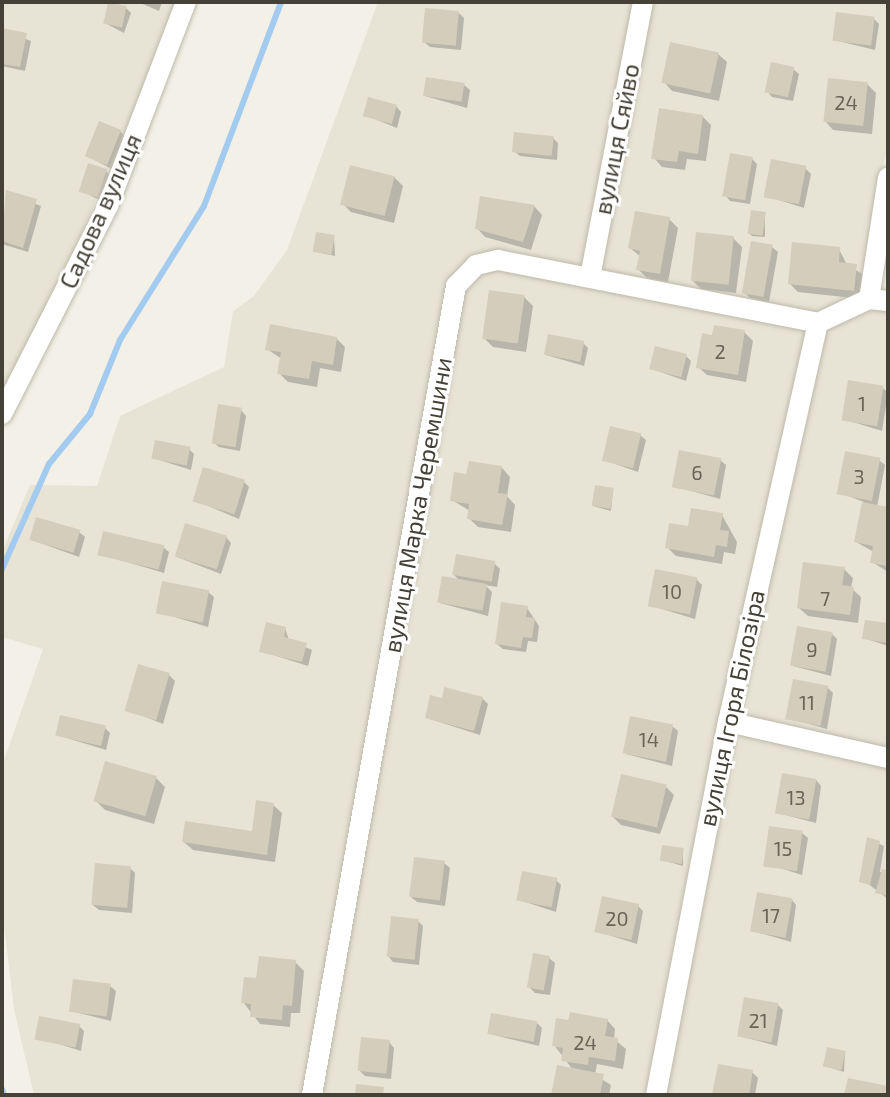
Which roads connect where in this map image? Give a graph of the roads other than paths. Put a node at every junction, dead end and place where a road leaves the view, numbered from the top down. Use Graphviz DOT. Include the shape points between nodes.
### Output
graph roads {
  1 [pos="186,2"];
  2 [pos="643,2"];
  3 [pos="888,177"];
  4 [pos="590,277"];
  5 [pos="878,300"];
  6 [pos="818,323"];
  7 [pos="2,414"];
  8 [pos="728,722"];
  9 [pos="888,758"];
  10 [pos="312,1095"];
  11 [pos="656,1095"];
  1 -- 7 [label="street, Садова вулиця" via="108,206"];
  2 -- 4 [label="street, вулиця Сяйво"];
  3 -- 5 [label="street"];
  4 -- 6 [label="street, вулиця Марка Черемшини"];
  4 -- 10 [label="street, вулиця Марка Черемшини" via="498,260 476,265 456,286"];
  5 -- 6 [label="street"];
  6 -- 8 [label="street, вулиця Ігоря Білозіра"];
  8 -- 9 [label="street"];
  8 -- 11 [label="street, вулиця Ігоря Білозіра"];
}
